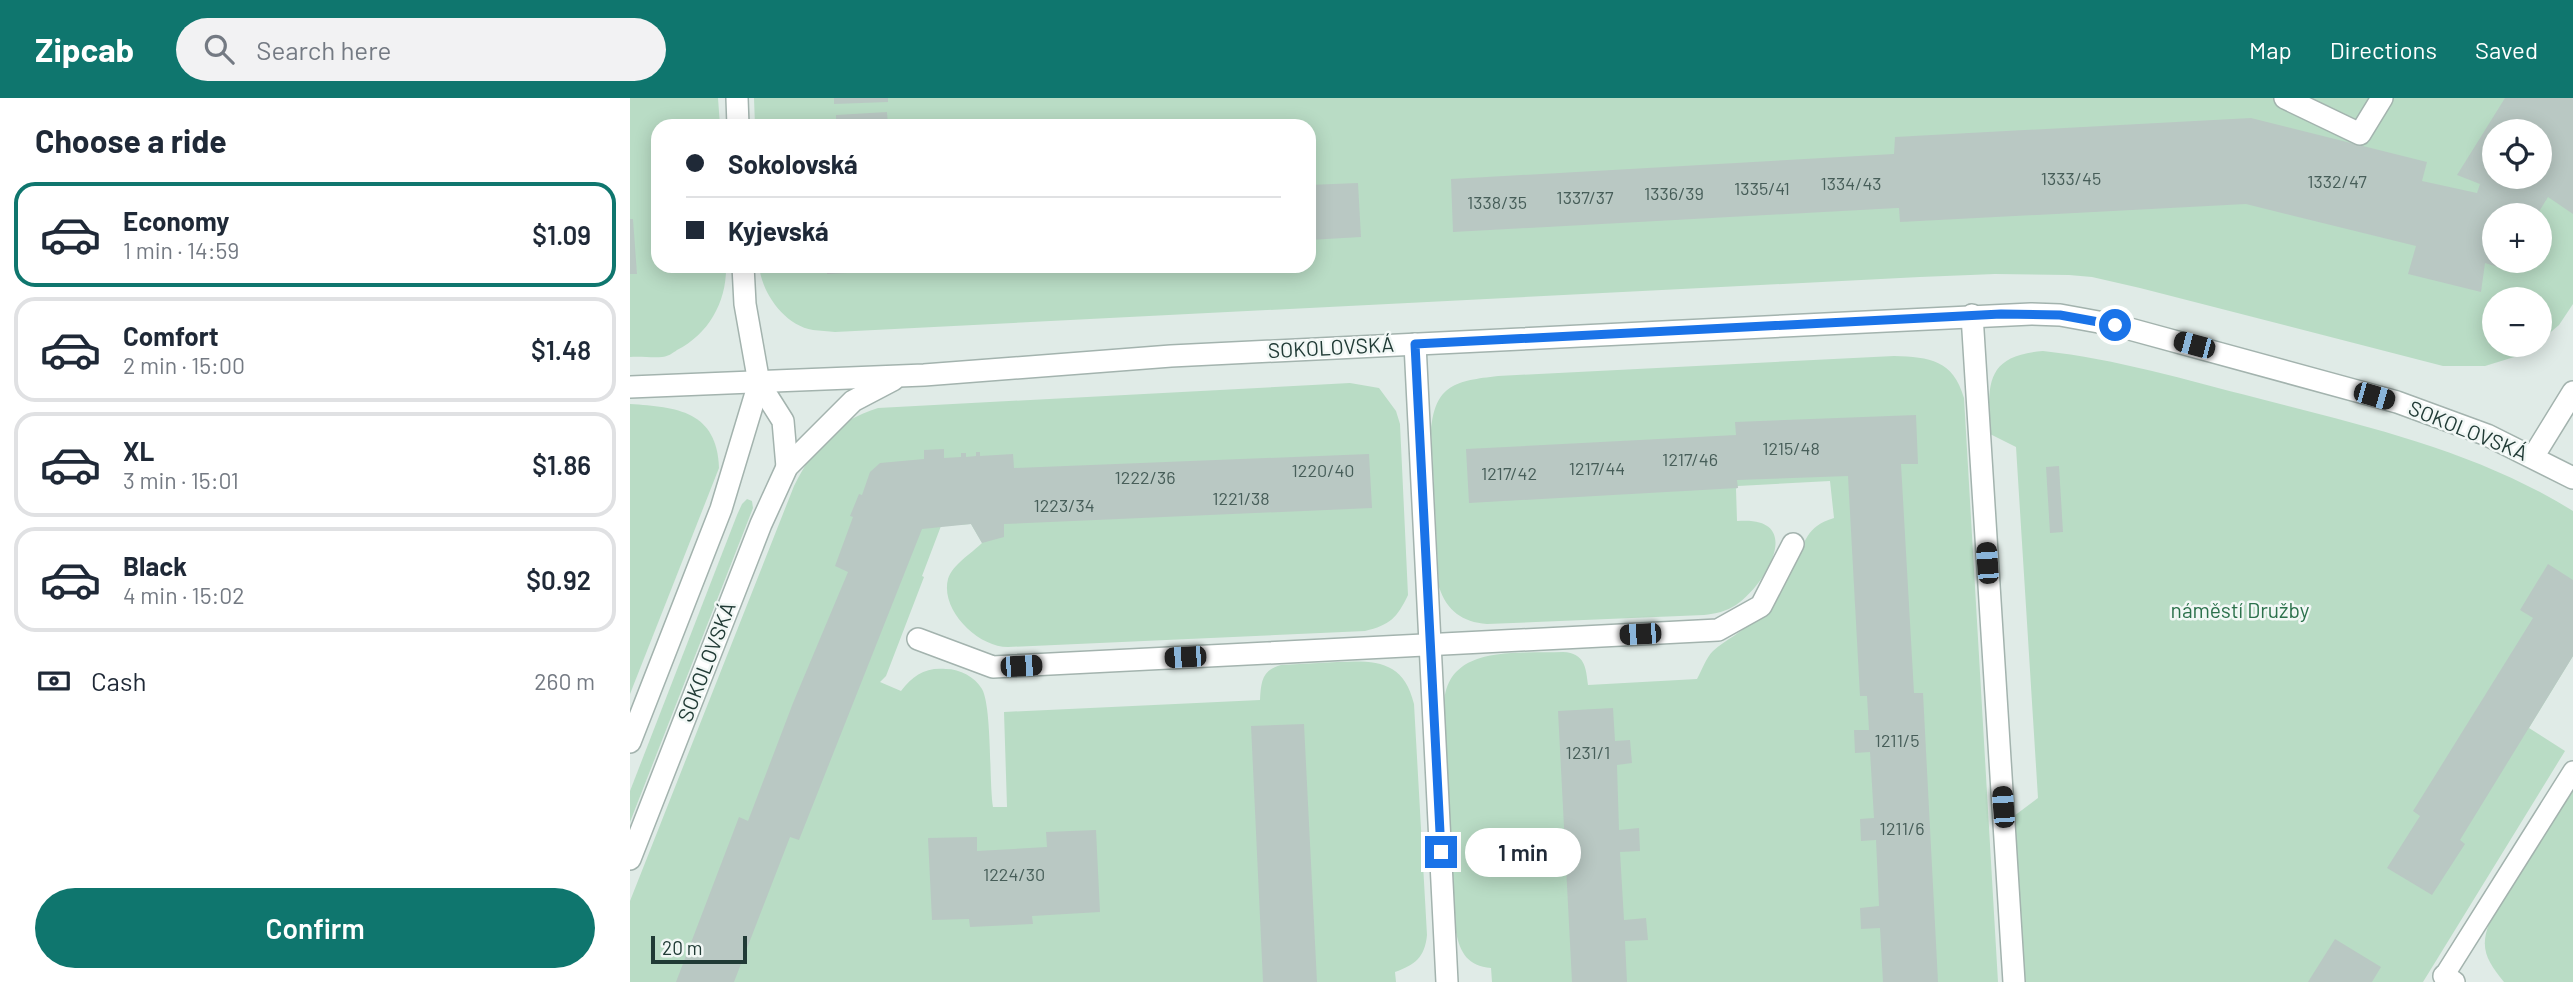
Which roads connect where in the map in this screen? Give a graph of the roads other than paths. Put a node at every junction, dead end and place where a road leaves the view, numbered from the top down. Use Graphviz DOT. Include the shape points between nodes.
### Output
graph roads {
  1 [pos="737,98"];
  2 [pos="2285,98"];
  3 [pos="2382,98"];
  4 [pos="738,119"];
  5 [pos="743,273"];
  6 [pos="1972,315"];
  7 [pos="1415,344"];
  8 [pos="901,376"];
  9 [pos="759,383"];
  10 [pos="630,387"];
  11 [pos="2573,392"];
  12 [pos="2533,457"];
  13 [pos="787,467"];
  14 [pos="2573,478"];
  15 [pos="1793,544"];
  16 [pos="918,639"];
  17 [pos="1431,645"];
  18 [pos="630,743"];
  19 [pos="2573,771"];
  20 [pos="630,859"];
  21 [pos="2449,979"];
  22 [pos="1447,982"];
  23 [pos="2014,982"];
  1 -- 4 [label="street"];
  2 -- 3 [label="street" via="2360,134"];
  5 -- 9 [label="street"];
  6 -- 7 [label="street, SOKOLOVSKÁ"];
  6 -- 12 [label="street, SOKOLOVSKÁ" via="2060,315 2137,330 2423,411"];
  6 -- 23 [label="street"];
  7 -- 8 [label="street, SOKOLOVSKÁ"];
  7 -- 17 [label="street"];
  8 -- 9 [label="street, SOKOLOVSKÁ"];
  8 -- 13 [label="street, SOKOLOVSKÁ" via="853,401"];
  9 -- 10 [label="street"];
  9 -- 13 [label="street" via="782,421"];
  9 -- 18 [label="street, SOKOLOVSKÁ" via="721,509"];
  11 -- 12 [label="street"];
  12 -- 14 [label="street, SOKOLOVSKÁ"];
  13 -- 20 [label="street, SOKOLOVSKÁ"];
  15 -- 17 [label="street" via="1761,606 1718,630"];
  16 -- 17 [label="street" via="993,667"];
  17 -- 22 [label="street"];
  19 -- 21 [label="lane"];
}
